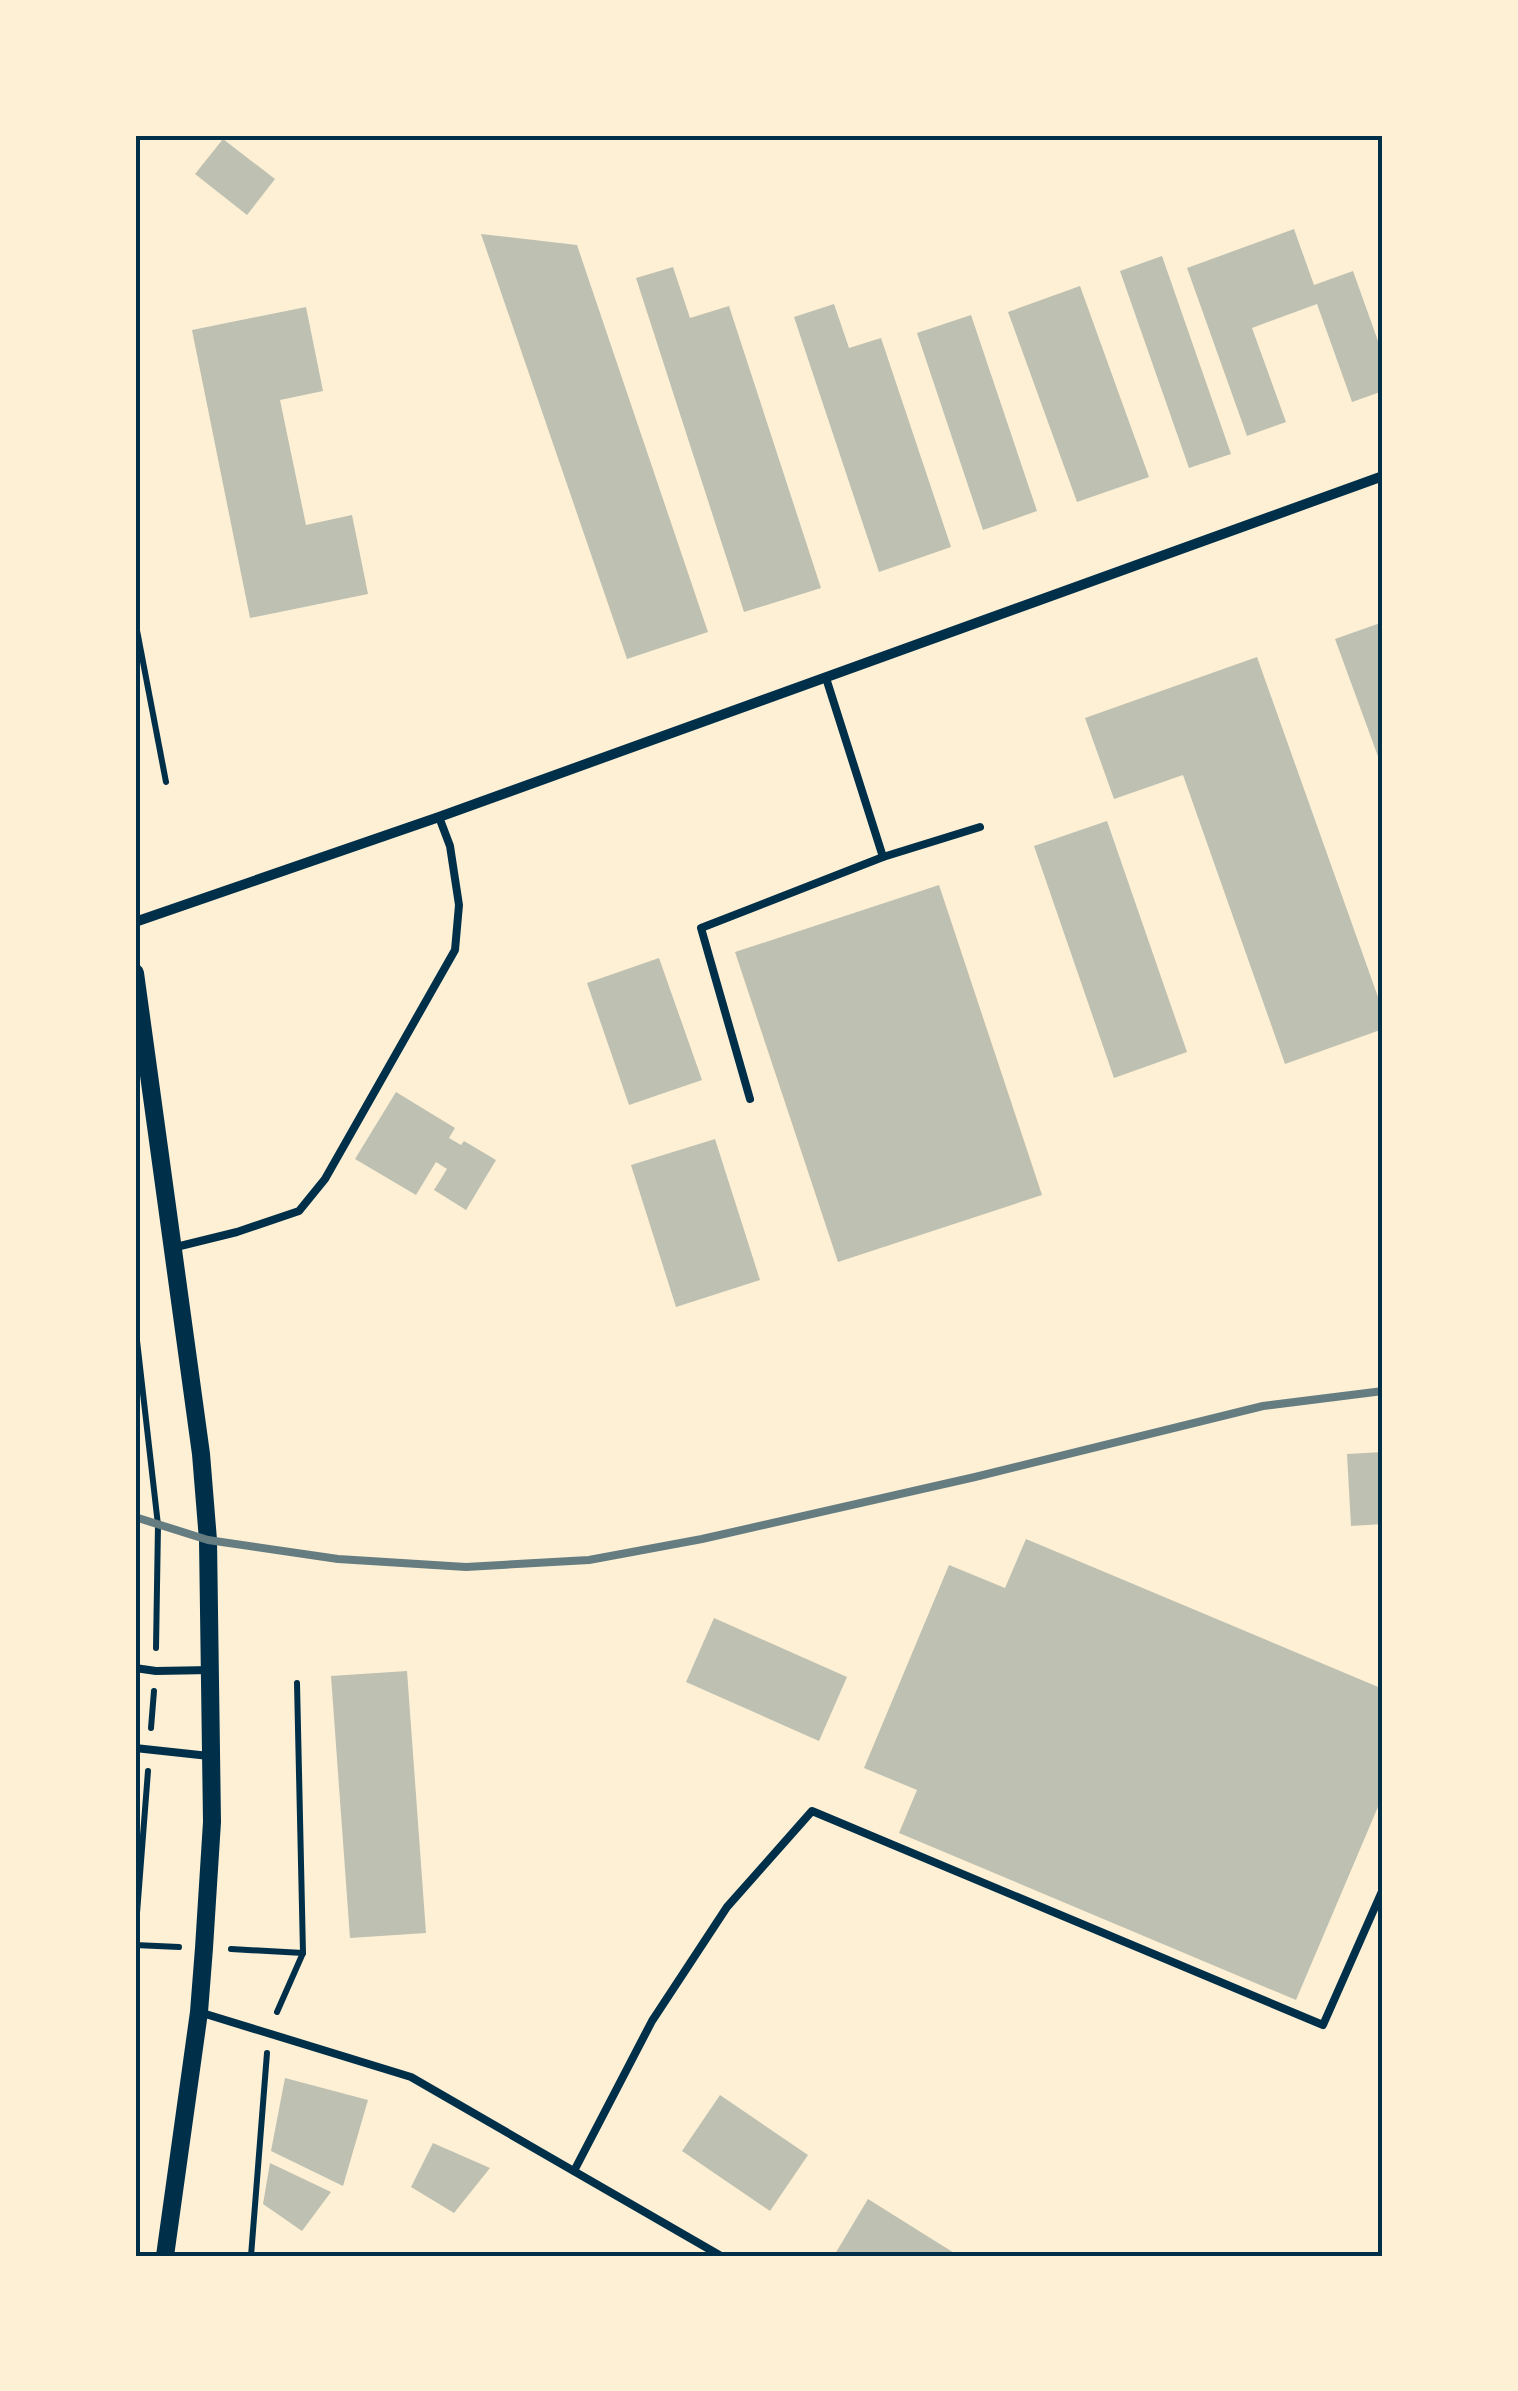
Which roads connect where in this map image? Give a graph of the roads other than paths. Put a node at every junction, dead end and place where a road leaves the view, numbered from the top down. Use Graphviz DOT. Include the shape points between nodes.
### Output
graph roads {
  1 [pos="1383,476"];
  2 [pos="826,678"];
  3 [pos="439,817"];
  4 [pos="980,827"];
  5 [pos="883,857"];
  6 [pos="135,922"];
  7 [pos="135,972"];
  8 [pos="750,1100"];
  9 [pos="172,1248"];
  10 [pos="135,1668"];
  11 [pos="211,1670"];
  12 [pos="135,1748"];
  13 [pos="209,1756"];
  14 [pos="1383,1889"];
  15 [pos="199,2012"];
  16 [pos="574,2170"];
  17 [pos="165,2256"];
  18 [pos="721,2256"];
  1 -- 2 [label="street"];
  2 -- 3 [label="street"];
  2 -- 5 [label="lane"];
  3 -- 6 [label="street"];
  3 -- 9 [label="lane" via="459,905 455,950 325,1179 300,1211"];
  4 -- 5 [label="lane"];
  5 -- 8 [label="lane" via="701,928"];
  7 -- 9 [label="street"];
  9 -- 11 [label="street" via="202,1454"];
  10 -- 11 [label="lane"];
  11 -- 13 [label="street"];
  12 -- 13 [label="lane"];
  13 -- 15 [label="street" via="212,1822"];
  14 -- 16 [label="lane" via="1323,2025 812,1811 727,1907 652,2022"];
  15 -- 16 [label="lane" via="411,2077"];
  15 -- 17 [label="street"];
  16 -- 18 [label="lane"];
}
